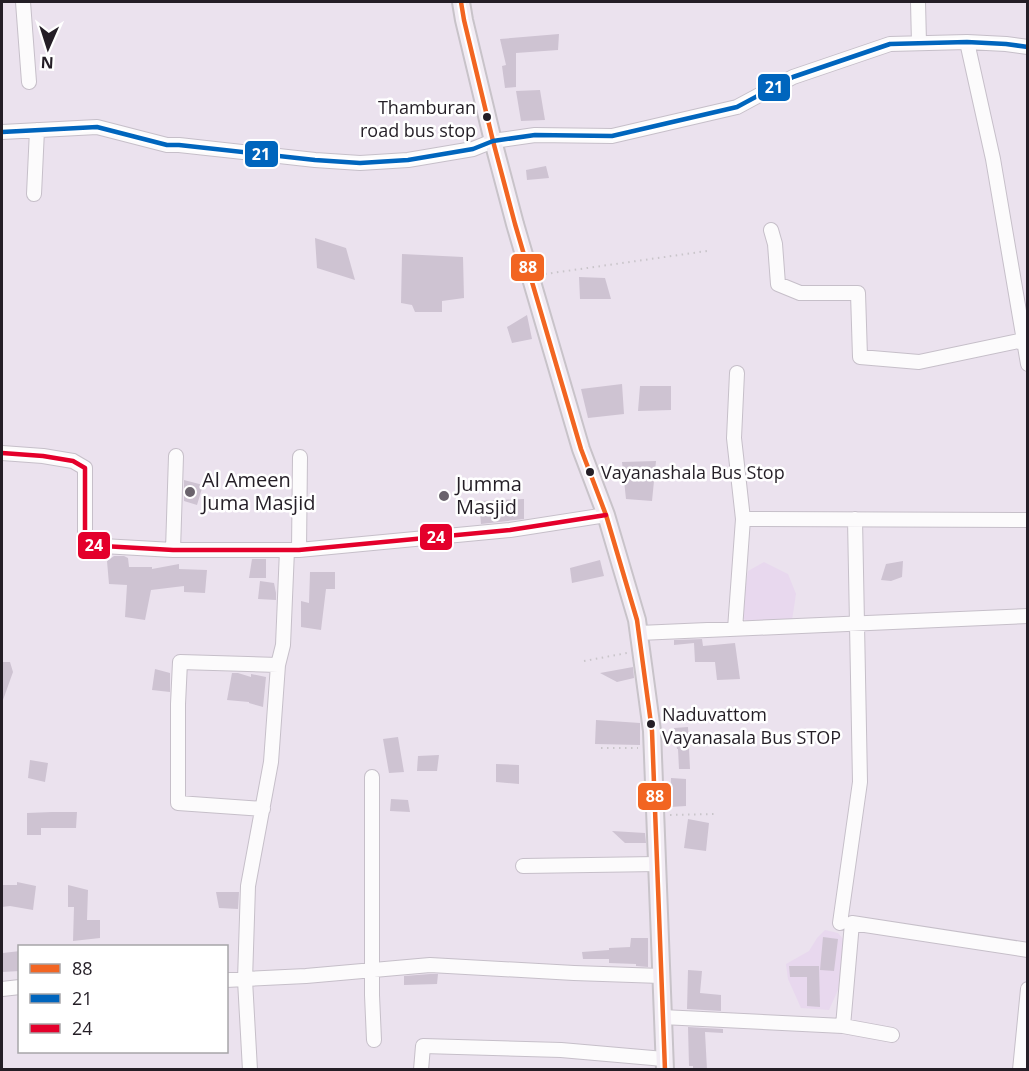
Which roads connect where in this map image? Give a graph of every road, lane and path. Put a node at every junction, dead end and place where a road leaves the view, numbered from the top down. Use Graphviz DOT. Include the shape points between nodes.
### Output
graph roads {
  1 [pos="23,2"];
  2 [pos="461,2"];
  3 [pos="918,2"];
  4 [pos="967,42"];
  5 [pos="919,43"];
  6 [pos="1028,47"];
  7 [pos="29,82"];
  8 [pos="37,130"];
  9 [pos="2,132"];
  10 [pos="493,141"];
  11 [pos="34,194"];
  12 [pos="771,230"];
  13 [pos="707,251"];
  14 [pos="531,277"];
  15 [pos="1025,339"];
  16 [pos="1028,364"];
  17 [pos="737,373"];
  18 [pos="2,453"];
  19 [pos="176,456"];
  20 [pos="300,457"];
  21 [pos="606,515"];
  22 [pos="743,519"];
  23 [pos="855,519"];
  24 [pos="1028,520"];
  25 [pos="173,549"];
  26 [pos="293,550"];
  27 [pos="1028,616"];
  28 [pos="857,624"];
  29 [pos="735,629"];
  30 [pos="639,633"];
  31 [pos="641,651"];
  32 [pos="584,661"];
  33 [pos="278,665"];
  34 [pos="601,748"];
  35 [pos="653,748"];
  36 [pos="372,777"];
  37 [pos="263,809"];
  38 [pos="716,814"];
  39 [pos="656,815"];
  40 [pos="658,864"];
  41 [pos="524,866"];
  42 [pos="840,923"];
  43 [pos="1028,950"];
  44 [pos="372,970"];
  45 [pos="661,976"];
  46 [pos="228,980"];
  47 [pos="245,980"];
  48 [pos="18,987"];
  49 [pos="2,989"];
  50 [pos="1028,989"];
  51 [pos="662,1017"];
  52 [pos="843,1026"];
  53 [pos="892,1035"];
  54 [pos="374,1040"];
  55 [pos="664,1064"];
  56 [pos="250,1070"];
  57 [pos="420,1070"];
  58 [pos="1020,1070"];
  1 -- 7 [label="street"];
  2 -- 10 [label="main road"];
  3 -- 5 [label="street"];
  4 -- 5 [label="street"];
  4 -- 6 [label="street"];
  4 -- 15 [label="street" via="993,159"];
  5 -- 10 [label="street" via="890,44 793,77 737,106 612,136 535,135"];
  8 -- 9 [label="street"];
  8 -- 10 [label="street" via="97,126 167,145 360,163 408,160 473,149"];
  8 -- 11 [label="street"];
  10 -- 14 [label="main road"];
  12 -- 15 [label="street" via="778,284 800,293 858,293 860,357 919,362"];
  13 -- 14 [label="path"];
  14 -- 21 [label="main road" via="581,449"];
  15 -- 16 [label="street"];
  17 -- 22 [label="street" via="734,438"];
  18 -- 25 [label="street" via="73,461 86,468 85,544"];
  19 -- 25 [label="street"];
  20 -- 26 [label="street"];
  21 -- 26 [label="street" via="510,530"];
  21 -- 30 [label="main road"];
  22 -- 23 [label="street"];
  22 -- 29 [label="street"];
  23 -- 24 [label="street"];
  23 -- 28 [label="street"];
  25 -- 26 [label="street"];
  26 -- 33 [label="street"];
  27 -- 28 [label="street"];
  28 -- 29 [label="street"];
  28 -- 42 [label="street" via="860,782"];
  29 -- 30 [label="street"];
  30 -- 31 [label="main road"];
  31 -- 32 [label="path"];
  31 -- 35 [label="main road"];
  33 -- 37 [label="street" via="271,762"];
  33 -- 37 [label="street" via="180,662 178,803"];
  34 -- 35 [label="path"];
  35 -- 39 [label="main road"];
  36 -- 44 [label="street"];
  37 -- 47 [label="street" via="248,886"];
  38 -- 39 [label="path"];
  39 -- 40 [label="main road"];
  40 -- 41 [label="street"];
  40 -- 45 [label="main road"];
  43 -- 52 [label="street" via="852,923"];
  44 -- 45 [label="street" via="430,965"];
  44 -- 47 [label="street"];
  44 -- 54 [label="street"];
  45 -- 51 [label="main road"];
  46 -- 47 [label="street"];
  47 -- 56 [label="street"];
  48 -- 49 [label="street"];
  50 -- 58 [label="street"];
  51 -- 52 [label="street"];
  51 -- 55 [label="main road"];
  52 -- 53 [label="street"];
  55 -- 57 [label="street" via="561,1050 423,1046"];
}
